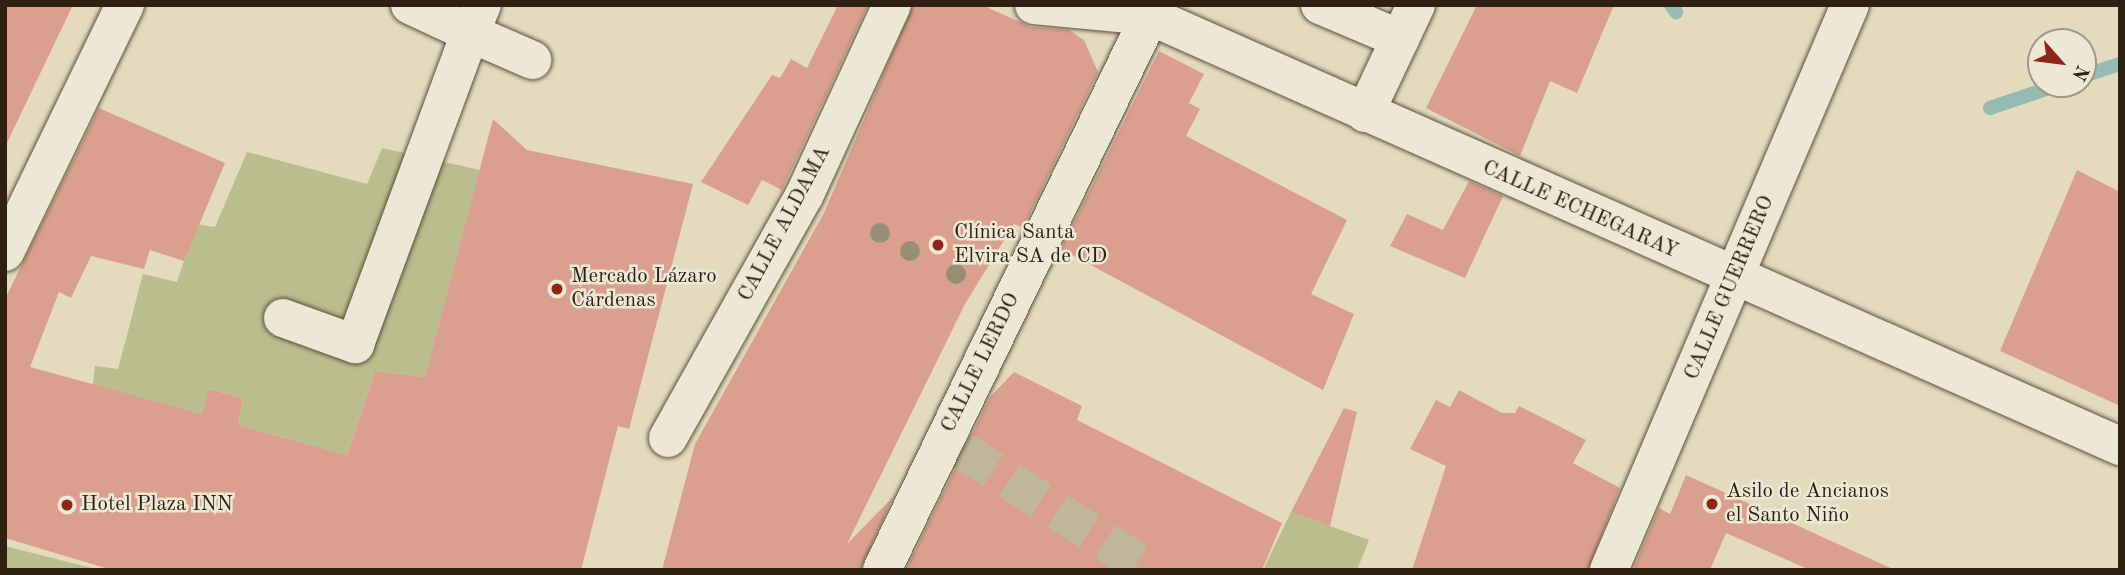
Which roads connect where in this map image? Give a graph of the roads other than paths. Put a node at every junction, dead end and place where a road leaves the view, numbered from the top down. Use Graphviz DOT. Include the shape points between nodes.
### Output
graph roads {
  1 [pos="125,5"];
  2 [pos="410,5"];
  3 [pos="892,5"];
  4 [pos="1034,5"];
  5 [pos="1320,5"];
  6 [pos="1416,5"];
  7 [pos="1850,5"];
  8 [pos="1152,10"];
  9 [pos="476,19"];
  10 [pos="1400,39"];
  11 [pos="532,60"];
  12 [pos="1366,113"];
  13 [pos="5,252"];
  14 [pos="1733,279"];
  15 [pos="283,318"];
  16 [pos="668,438"];
  17 [pos="2120,446"];
  18 [pos="881,570"];
  19 [pos="1609,570"];
  1 -- 13 [label="street"];
  2 -- 9 [label="street"];
  3 -- 16 [label="street, CALLE ALDAMA" via="804,196"];
  4 -- 8 [label="street, CALLE ECHEGARAY"];
  5 -- 10 [label="street"];
  6 -- 10 [label="street"];
  7 -- 14 [label="street, CALLE GUERRERO"];
  8 -- 12 [label="street, CALLE ECHEGARAY"];
  8 -- 18 [label="street, CALLE LERDO" via="952,444"];
  9 -- 11 [label="street"];
  9 -- 15 [label="street" via="355,344"];
  10 -- 12 [label="street"];
  12 -- 14 [label="street, CALLE ECHEGARAY"];
  14 -- 17 [label="street, CALLE ECHEGARAY"];
  14 -- 19 [label="street, CALLE GUERRERO"];
}
